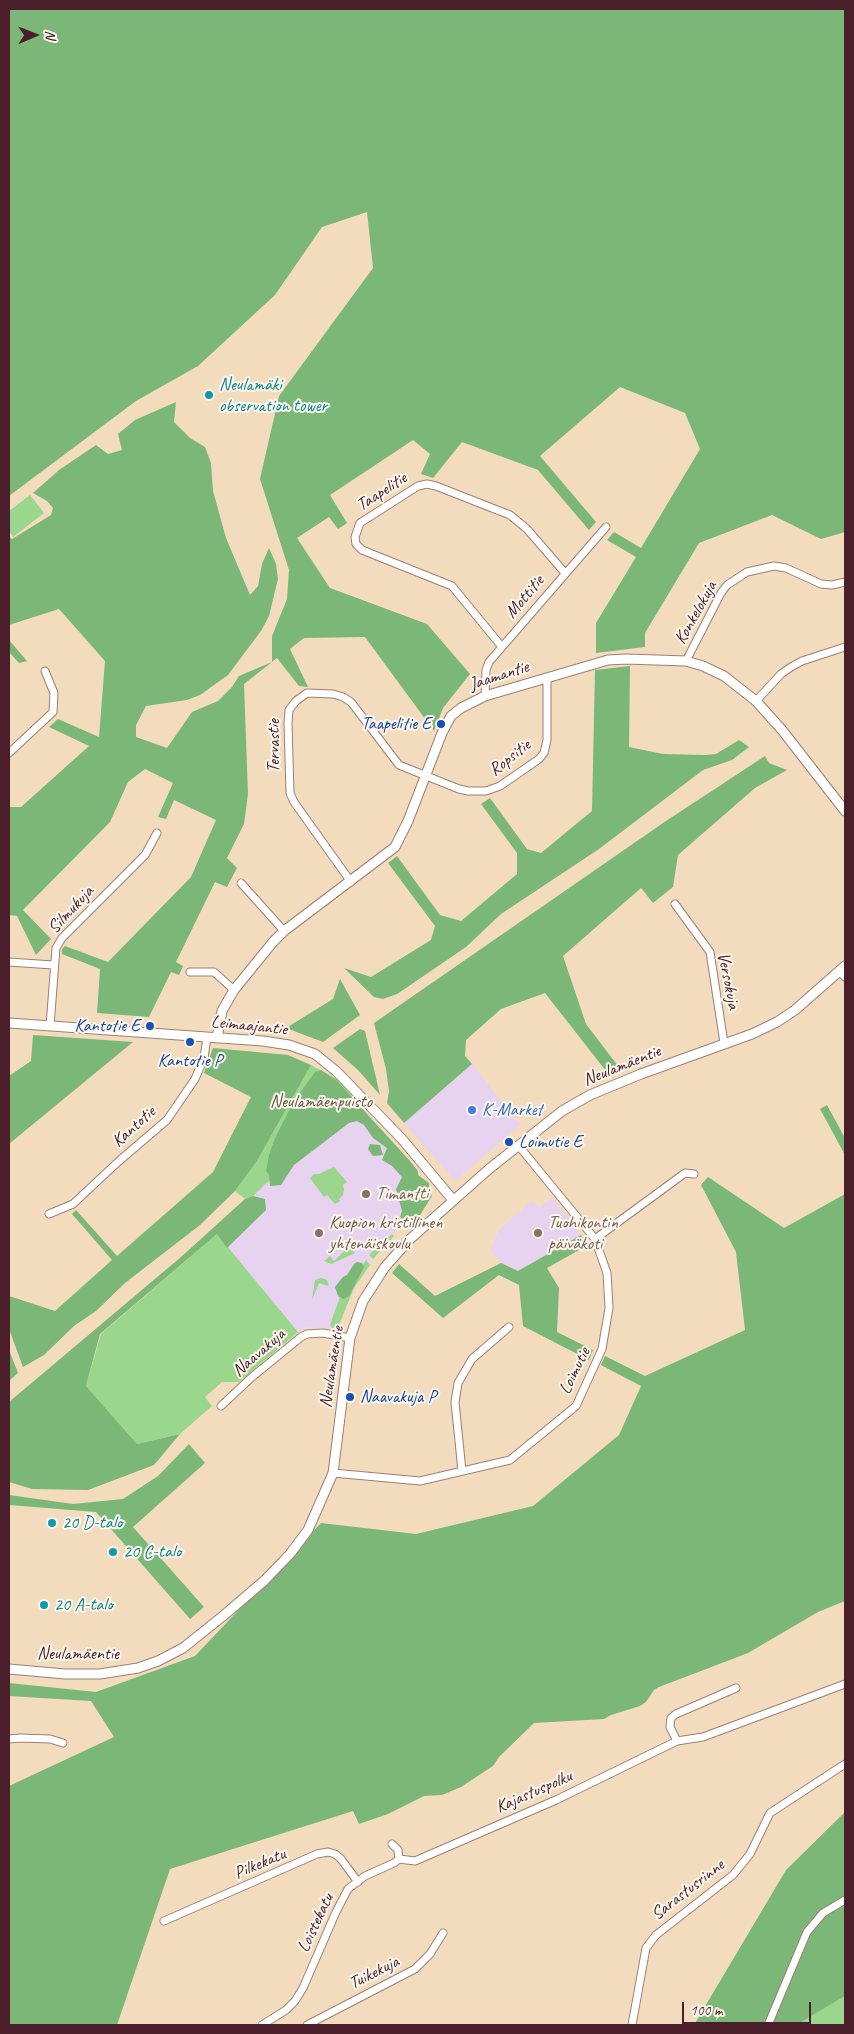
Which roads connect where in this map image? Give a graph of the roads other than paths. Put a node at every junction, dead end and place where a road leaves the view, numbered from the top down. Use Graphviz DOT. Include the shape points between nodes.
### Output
graph roads {
  1 [pos="606,527"];
  2 [pos="565,573"];
  3 [pos="845,582"];
  4 [pos="502,647"];
  5 [pos="845,648"];
  6 [pos="686,661"];
  7 [pos="45,671"];
  8 [pos="547,678"];
  9 [pos="485,696"];
  10 [pos="756,701"];
  11 [pos="9,753"];
  12 [pos="426,775"];
  13 [pos="845,809"];
  14 [pos="157,833"];
  15 [pos="351,882"];
  16 [pos="241,883"];
  17 [pos="675,904"];
  18 [pos="284,930"];
  19 [pos="9,962"];
  20 [pos="54,965"];
  21 [pos="843,971"];
  22 [pos="190,972"];
  23 [pos="234,990"];
  24 [pos="9,1023"];
  25 [pos="50,1026"];
  26 [pos="207,1037"];
  27 [pos="217,1038"];
  28 [pos="724,1043"];
  29 [pos="518,1145"];
  30 [pos="694,1174"];
  31 [pos="452,1200"];
  32 [pos="49,1214"];
  33 [pos="595,1239"];
  34 [pos="509,1326"];
  35 [pos="350,1338"];
  36 [pos="221,1406"];
  37 [pos="462,1471"];
  38 [pos="333,1472"];
  39 [pos="9,1669"];
  40 [pos="845,1684"];
  41 [pos="736,1688"];
  42 [pos="9,1739"];
  43 [pos="677,1741"];
  44 [pos="63,1743"];
  45 [pos="845,1764"];
  46 [pos="392,1844"];
  47 [pos="399,1859"];
  48 [pos="358,1882"];
  49 [pos="845,1900"];
  50 [pos="164,1921"];
  51 [pos="443,1933"];
  52 [pos="262,2025"];
  53 [pos="307,2025"];
  54 [pos="632,2025"];
  55 [pos="768,2025"];
  1 -- 2 [label="street, Mottitie"];
  2 -- 4 [label="street, Mottitie"];
  2 -- 4 [label="street, Taapelitie" via="527,529 510,515 436,486 418,486 360,523 355,537 362,550 452,586"];
  3 -- 6 [label="street, Konkelokuja" via="832,586 820,584 786,568 774,566 747,572 721,593"];
  4 -- 9 [label="street, Mottitie" via="486,670"];
  5 -- 10 [label="street" via="791,667"];
  6 -- 8 [label="street, Jaamantie" via="608,660"];
  6 -- 10 [label="street, Jaamantie" via="724,676"];
  7 -- 11 [label="street" via="54,693 53,712"];
  8 -- 9 [label="street, Jaamantie"];
  8 -- 12 [label="street, Ropsitie" via="547,740 539,759 500,786 486,791 460,789"];
  9 -- 12 [label="street, Jaamantie" via="451,716"];
  10 -- 13 [label="street, Jaamantie"];
  12 -- 15 [label="street, Jaamantie" via="395,847"];
  12 -- 15 [label="street, Tervastie" via="399,765 351,702 343,697 307,693 289,710 289,781 294,802"];
  14 -- 20 [label="street, Silmukuja" via="145,855 62,938 56,948"];
  15 -- 18 [label="street, Jaamantie"];
  16 -- 18 [label="street"];
  17 -- 28 [label="street, Versokuja" via="710,952"];
  18 -- 23 [label="street, Jaamantie"];
  19 -- 20 [label="street"];
  20 -- 25 [label="street, Silmukuja"];
  21 -- 28 [label="street, Neulamäentie" via="777,1022"];
  22 -- 23 [label="street" via="214,972"];
  23 -- 27 [label="street, Jaamantie" via="222,1011"];
  24 -- 25 [label="street, Leimaajantie"];
  25 -- 26 [label="street, Leimaajantie"];
  26 -- 27 [label="street, Leimaajantie"];
  26 -- 32 [label="street, Kantotie" via="204,1058 195,1079 167,1120 73,1204"];
  27 -- 31 [label="street, Leimaajantie" via="289,1045 315,1054 336,1071 402,1139"];
  28 -- 29 [label="street, Neulamäentie" via="590,1095 562,1111"];
  29 -- 31 [label="street, Neulamäentie"];
  29 -- 33 [label="street, Loimutie"];
  30 -- 33 [label="street" via="685,1173"];
  31 -- 35 [label="street, Neulamäentie" via="385,1267 363,1301"];
  33 -- 37 [label="street, Loimutie" via="607,1273 609,1308 602,1349 576,1406 510,1460"];
  34 -- 37 [label="street" via="472,1359 458,1382 455,1402"];
  35 -- 36 [label="street, Naavakuja" via="323,1333 301,1337"];
  35 -- 38 [label="street, Neulamäentie"];
  37 -- 38 [label="street, Loimutie" via="420,1481"];
  38 -- 39 [label="street, Neulamäentie" via="308,1530 290,1554 264,1581 183,1648 158,1661 116,1672 65,1674"];
  40 -- 43 [label="street" via="703,1737"];
  41 -- 43 [label="street" via="671,1718 670,1728"];
  42 -- 44 [label="street" via="50,1739"];
  43 -- 47 [label="street, Kajastuspolku" via="556,1800 415,1861"];
  45 -- 54 [label="street, Sarastusrinne" via="770,1812 750,1854 733,1875 656,1935 646,1948"];
  46 -- 47 [label="street" via="398,1850"];
  47 -- 48 [label="street, Loistekatu"];
  48 -- 50 [label="street, Pilkekatu" via="335,1854 317,1854"];
  48 -- 52 [label="street, Loistekatu" via="348,1889 295,2001"];
  49 -- 55 [label="street" via="823,1913 807,1932"];
  51 -- 53 [label="street, Tuikekuja" via="430,1954 415,1969"];
}
